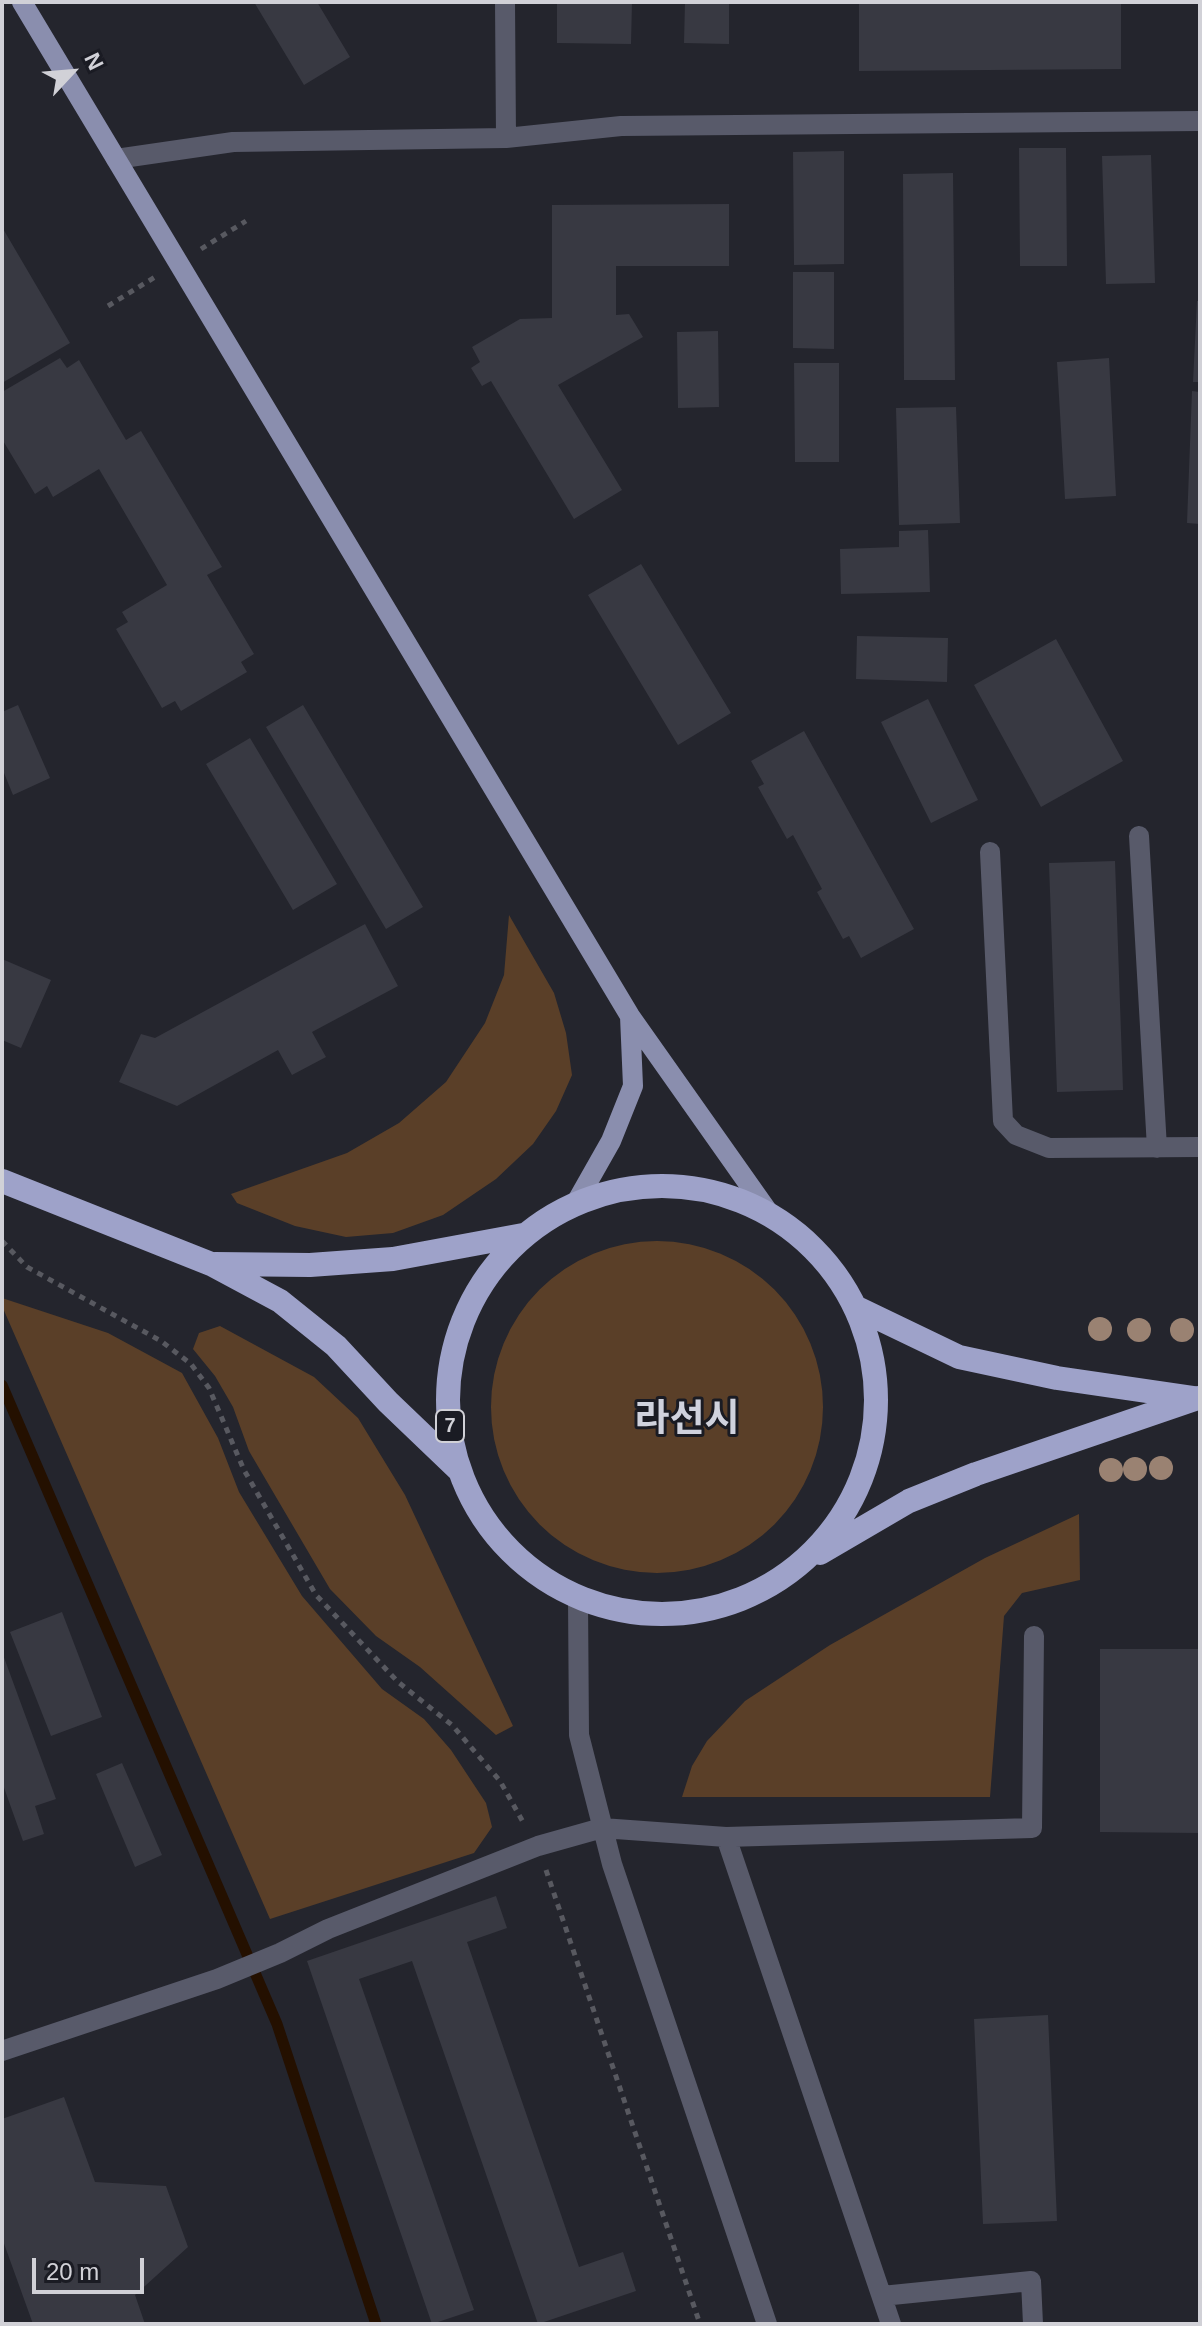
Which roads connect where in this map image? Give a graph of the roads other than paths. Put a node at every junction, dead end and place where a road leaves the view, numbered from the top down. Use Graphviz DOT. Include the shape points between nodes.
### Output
graph roads {
  1 [pos="22,2"];
  2 [pos="505,2"];
  3 [pos="1200,121"];
  4 [pos="506,138"];
  5 [pos="116,159"];
  6 [pos="1139,836"];
  7 [pos="990,852"];
  8 [pos="630,1016"];
  9 [pos="1200,1147"];
  10 [pos="1157,1148"];
  11 [pos="2,1181"];
  12 [pos="577,1201"];
  13 [pos="769,1213"];
  14 [pos="523,1235"];
  15 [pos="211,1264"];
  16 [pos="855,1307"];
  17 [pos="1199,1398"];
  18 [pos="458,1469"];
  19 [pos="804,1563"];
  20 [pos="578,1599"];
  21 [pos="1034,1636"];
  22 [pos="602,1828"];
  23 [pos="726,1837"];
  24 [pos="2,2051"];
  25 [pos="882,2296"];
  26 [pos="767,2324"];
  27 [pos="891,2324"];
  28 [pos="1033,2324"];
  1 -- 5 [label="main road"];
  2 -- 4 [label="street"];
  3 -- 4 [label="street" via="621,126"];
  4 -- 5 [label="street" via="233,142"];
  5 -- 8 [label="main road"];
  6 -- 10 [label="street"];
  7 -- 10 [label="street" via="1003,1121 1016,1135 1049,1148"];
  8 -- 12 [label="main road" via="633,1086 611,1141"];
  8 -- 13 [label="main road"];
  9 -- 10 [label="street"];
  11 -- 15 [label="highway, 7"];
  12 -- 13 [label="highway, 7" via="641,1185 707,1189"];
  12 -- 14 [label="highway, 7"];
  13 -- 16 [label="highway, 7" via="819,1254"];
  14 -- 15 [label="highway, 7" via="393,1259"];
  14 -- 18 [label="highway, 7" via="480,1283 454,1341 447,1405"];
  15 -- 18 [label="highway, 7" via="280,1301 336,1346"];
  16 -- 17 [label="highway, 7" via="959,1357 1057,1378"];
  16 -- 19 [label="highway, 7" via="876,1374 873,1444 848,1509"];
  17 -- 19 [label="highway, 7" via="909,1501"];
  18 -- 20 [label="highway, 7" via="485,1523 526,1567"];
  19 -- 20 [label="highway, 7" via="753,1596 696,1613 636,1614"];
  20 -- 22 [label="street" via="579,1735"];
  21 -- 23 [label="street" via="1032,1828"];
  22 -- 23 [label="street"];
  22 -- 24 [label="street" via="538,1846 217,1979"];
  22 -- 26 [label="street"];
  23 -- 25 [label="street"];
  25 -- 27 [label="street"];
  25 -- 28 [label="street" via="1031,2281"];
}
